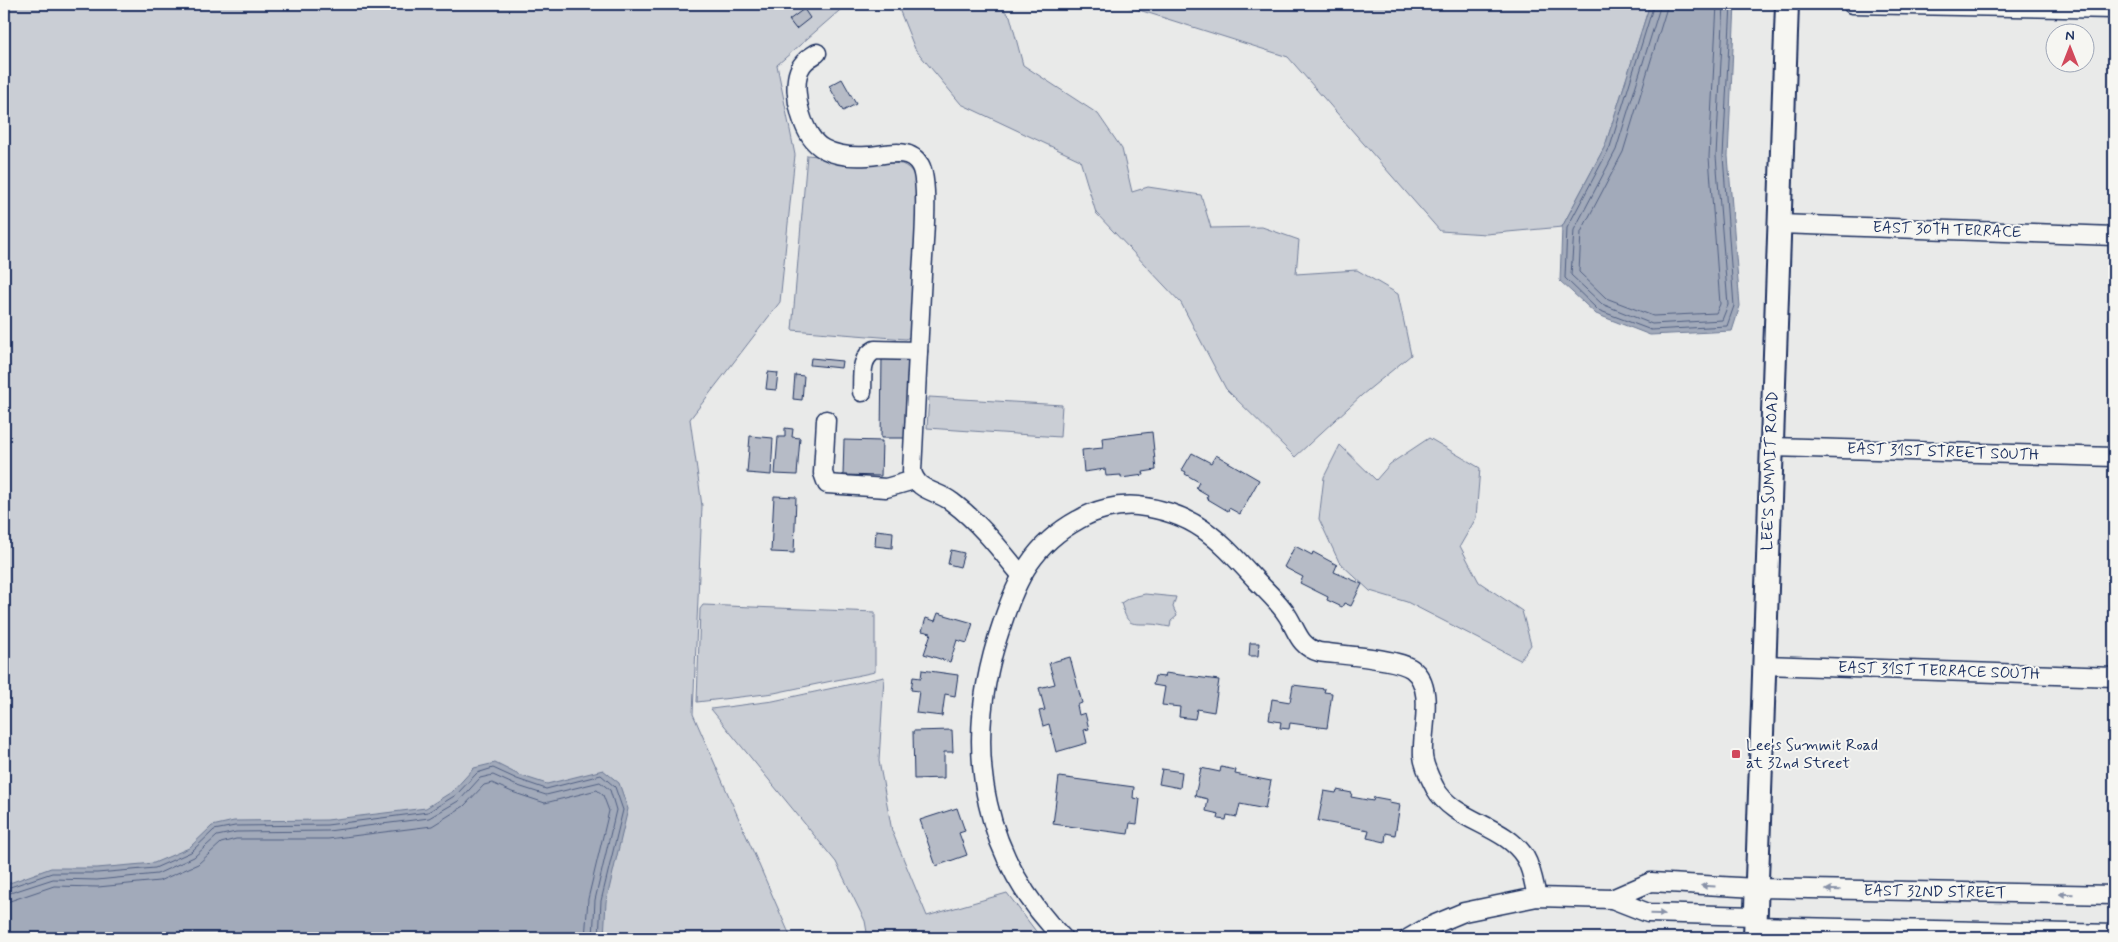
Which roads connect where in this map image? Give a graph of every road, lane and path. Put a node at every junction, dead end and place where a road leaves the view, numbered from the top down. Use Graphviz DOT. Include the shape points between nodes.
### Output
graph roads {
  1 [pos="1787,4"];
  2 [pos="1852,4"];
  3 [pos="2114,9"];
  4 [pos="817,53"];
  5 [pos="1779,224"];
  6 [pos="2114,236"];
  7 [pos="918,351"];
  8 [pos="862,392"];
  9 [pos="826,420"];
  10 [pos="1771,447"];
  11 [pos="2114,457"];
  12 [pos="914,480"];
  13 [pos="1021,575"];
  14 [pos="1764,665"];
  15 [pos="2114,677"];
  16 [pos="1756,888"];
  17 [pos="2114,895"];
  18 [pos="1537,897"];
  19 [pos="1612,899"];
  20 [pos="1755,927"];
  21 [pos="2114,934"];
  22 [pos="1063,938"];
  23 [pos="1409,938"];
  1 -- 5 [label="main road, LEE'S SUMMIT ROAD"];
  2 -- 3 [label="street"];
  4 -- 7 [label="street" via="804,62 797,78 801,116 811,138 829,152 866,156 905,154 913,157 924,176 925,220"];
  5 -- 6 [label="street, EAST 30TH TERRACE"];
  5 -- 10 [label="main road, LEE'S SUMMIT ROAD"];
  7 -- 8 [label="street" via="875,350 869,353 863,365"];
  7 -- 12 [label="street"];
  9 -- 12 [label="street" via="823,473 827,484 886,488"];
  10 -- 11 [label="street, EAST 31ST STREET SOUTH"];
  10 -- 14 [label="main road, LEE'S SUMMIT ROAD"];
  12 -- 13 [label="street" via="952,502 992,539"];
  13 -- 18 [label="street" via="1052,536 1088,514 1103,509 1136,506 1164,510 1194,523 1222,544 1278,604 1309,648 1391,662 1417,674 1425,689 1423,758 1431,780 1446,801 1517,847 1530,868"];
  13 -- 22 [label="street" via="1010,597 985,681 980,731 983,776 993,824 1005,855 1032,902"];
  14 -- 15 [label="street, EAST 31ST TERRACE SOUTH"];
  14 -- 16 [label="main road, LEE'S SUMMIT ROAD"];
  17 -- 16 [label="street, EAST 32ND STREET, one-way"];
  16 -- 19 [label="street, EAST 32ND STREET, one-way" via="1650,882"];
  16 -- 20 [label="main road, LEE'S SUMMIT ROAD"];
  18 -- 19 [label="street"];
  18 -- 23 [label="street" via="1464,912"];
  19 -- 20 [label="street, one-way" via="1648,913"];
  20 -- 21 [label="street"];
}
